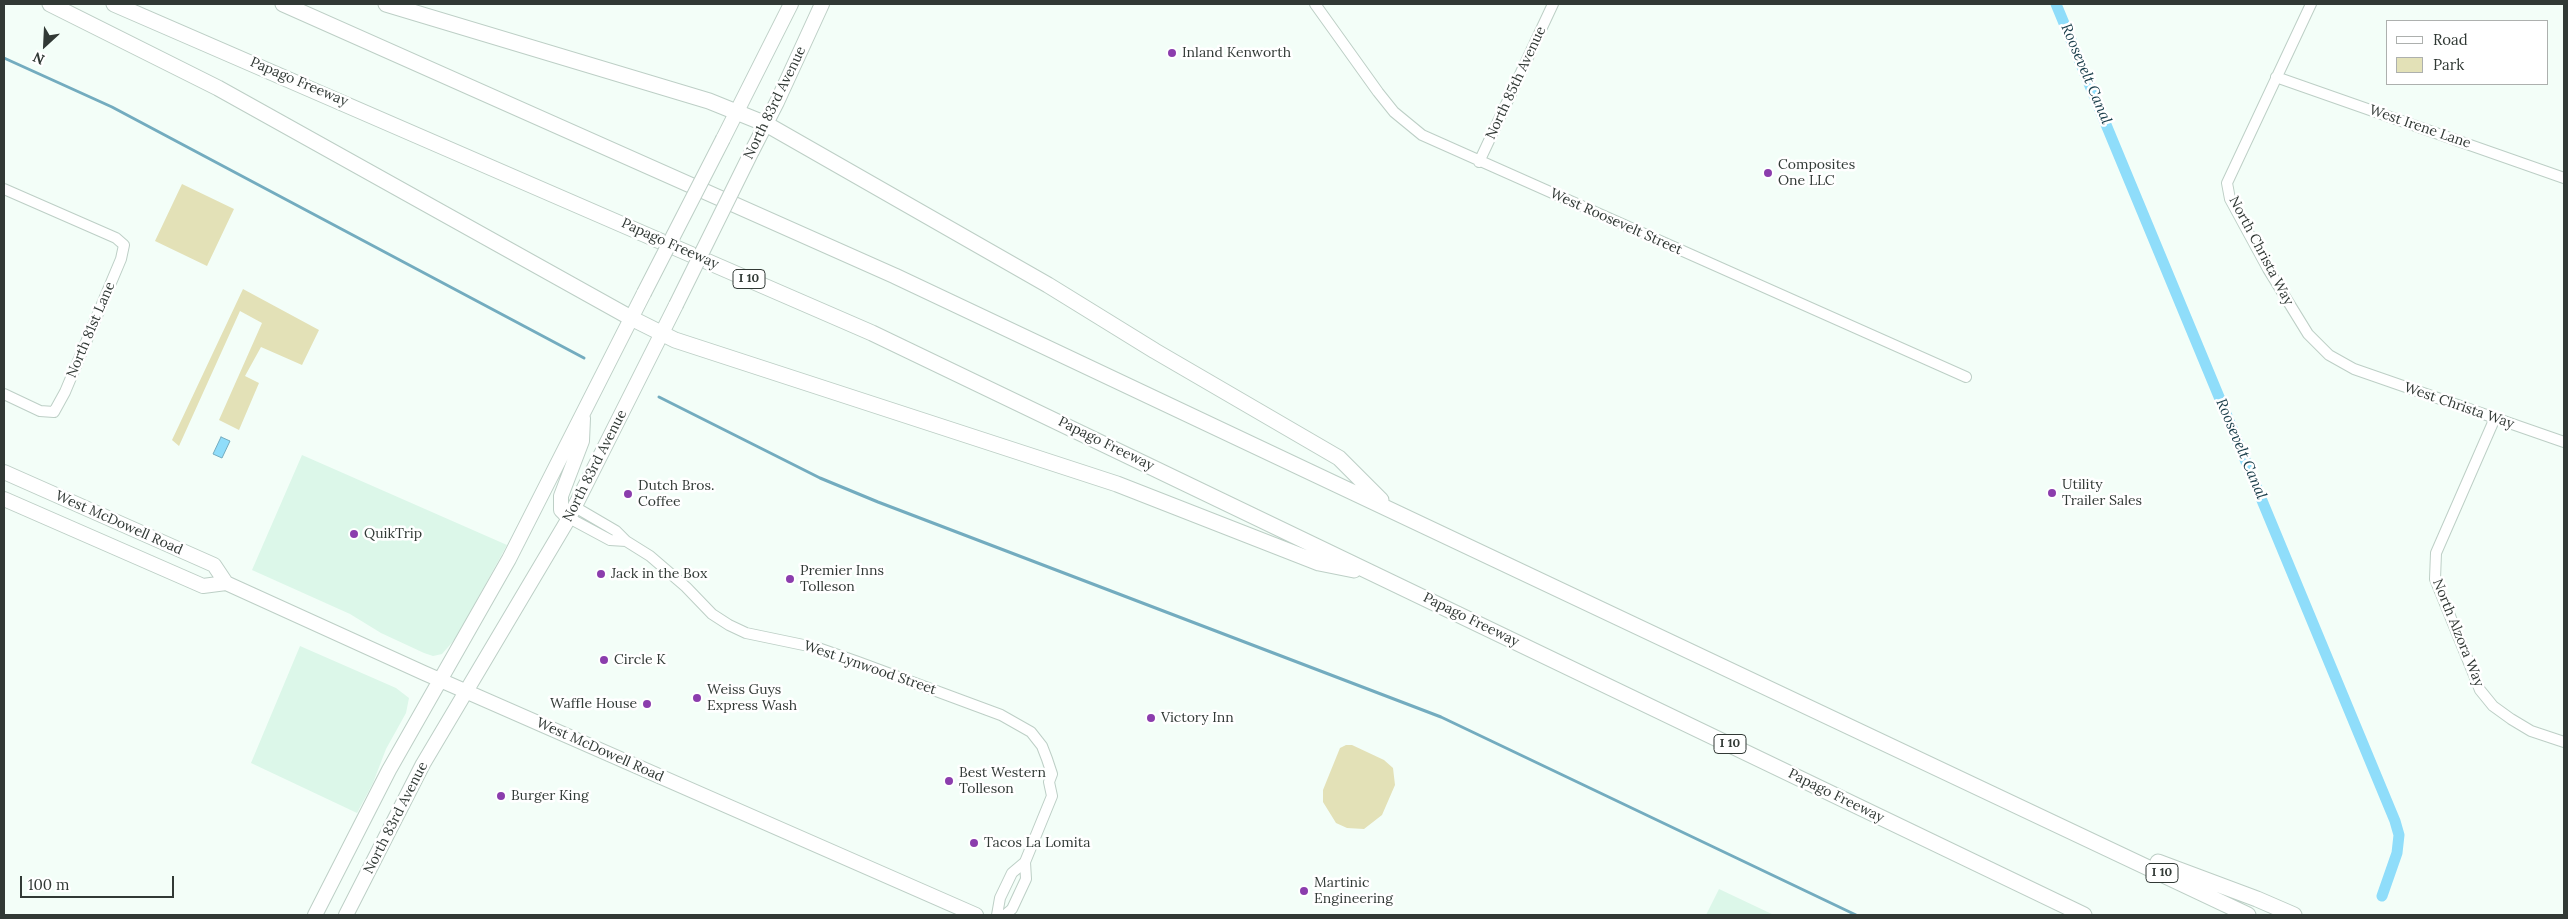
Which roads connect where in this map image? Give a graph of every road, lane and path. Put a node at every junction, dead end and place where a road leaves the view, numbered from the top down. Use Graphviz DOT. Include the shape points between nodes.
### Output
graph roads {
  1 [pos="50,4"];
  2 [pos="114,4"];
  3 [pos="283,4"];
  4 [pos="386,4"];
  5 [pos="791,4"];
  6 [pos="822,4"];
  7 [pos="1315,4"];
  8 [pos="1552,4"];
  9 [pos="2311,4"];
  10 [pos="2276,77"];
  11 [pos="738,111"];
  12 [pos="766,124"];
  13 [pos="1480,162"];
  14 [pos="2564,178"];
  15 [pos="4,189"];
  16 [pos="631,318"];
  17 [pos="662,333"];
  18 [pos="2354,369"];
  19 [pos="1966,377"];
  20 [pos="4,394"];
  21 [pos="583,415"];
  22 [pos="2495,418"];
  23 [pos="2564,442"];
  24 [pos="4,472"];
  25 [pos="4,499"];
  26 [pos="1390,508"];
  27 [pos="572,512"];
  28 [pos="1375,574"];
  29 [pos="226,582"];
  30 [pos="440,680"];
  31 [pos="466,691"];
  32 [pos="2564,742"];
  33 [pos="2075,832"];
  34 [pos="1024,862"];
  35 [pos="316,915"];
  36 [pos="346,915"];
  37 [pos="976,915"];
  38 [pos="997,915"];
  39 [pos="1005,915"];
  40 [pos="2084,915"];
  41 [pos="2248,915"];
  42 [pos="2294,915"];
  1 -- 16 [label="highway" via="218,88"];
  2 -- 28 [label="highway, Papago Freeway / I 10" via="872,333"];
  3 -- 26 [label="highway, I 10" via="895,276"];
  4 -- 11 [label="highway"];
  5 -- 11 [label="main road, North 83rd Avenue"];
  6 -- 12 [label="main road, North 83rd Avenue"];
  7 -- 13 [label="street, West Roosevelt Street" via="1394,112 1422,135"];
  8 -- 13 [label="street, North 85th Avenue"];
  9 -- 10 [label="street, North Christa Way"];
  10 -- 14 [label="street, West Irene Lane"];
  10 -- 18 [label="street, North Christa Way" via="2227,183 2230,200 2308,334 2329,355"];
  11 -- 12 [label="highway"];
  11 -- 16 [label="main road, North 83rd Avenue, bridge"];
  12 -- 17 [label="main road, North 83rd Avenue, bridge"];
  12 -- 26 [label="highway" via="1048,285 1340,458"];
  13 -- 19 [label="street, West Roosevelt Street"];
  15 -- 20 [label="street, North 81st Lane" via="111,236 124,245 66,392 54,412 40,411"];
  16 -- 17 [label="highway"];
  16 -- 21 [label="main road, North 83rd Avenue"];
  17 -- 27 [label="main road, North 83rd Avenue"];
  17 -- 28 [label="highway" via="1118,484 1319,563"];
  18 -- 22 [label="street, West Christa Way"];
  21 -- 27 [label="main road" via="582,442 561,496 562,510"];
  21 -- 30 [label="main road, North 83rd Avenue" via="509,559"];
  22 -- 23 [label="street, West Christa Way"];
  22 -- 32 [label="street, North Alzora Way" via="2436,553 2435,579 2480,690 2493,706 2531,731"];
  24 -- 29 [label="main road, West McDowell Road" via="214,565"];
  25 -- 29 [label="main road, West McDowell Road" via="203,586"];
  26 -- 33 [label="highway, I 10"];
  27 -- 31 [label="main road, North 83rd Avenue"];
  27 -- 34 [label="street, West Lynwood Street" via="610,540 626,541 663,566 703,606 729,625 746,633 835,654 1001,715 1031,732 1042,746 1052,774 1049,782 1052,796"];
  28 -- 40 [label="highway, Papago Freeway / I 10"];
  29 -- 30 [label="main road, West McDowell Road"];
  30 -- 31 [label="main road, West McDowell Road"];
  30 -- 35 [label="main road, North 83rd Avenue" via="372,802"];
  31 -- 36 [label="main road, North 83rd Avenue" via="404,799"];
  31 -- 37 [label="main road, West McDowell Road"];
  33 -- 41 [label="highway, I 10"];
  33 -- 42 [label="highway"];
  34 -- 38 [label="street" via="1012,873"];
  34 -- 39 [label="street" via="1026,879 1012,909"];
}
